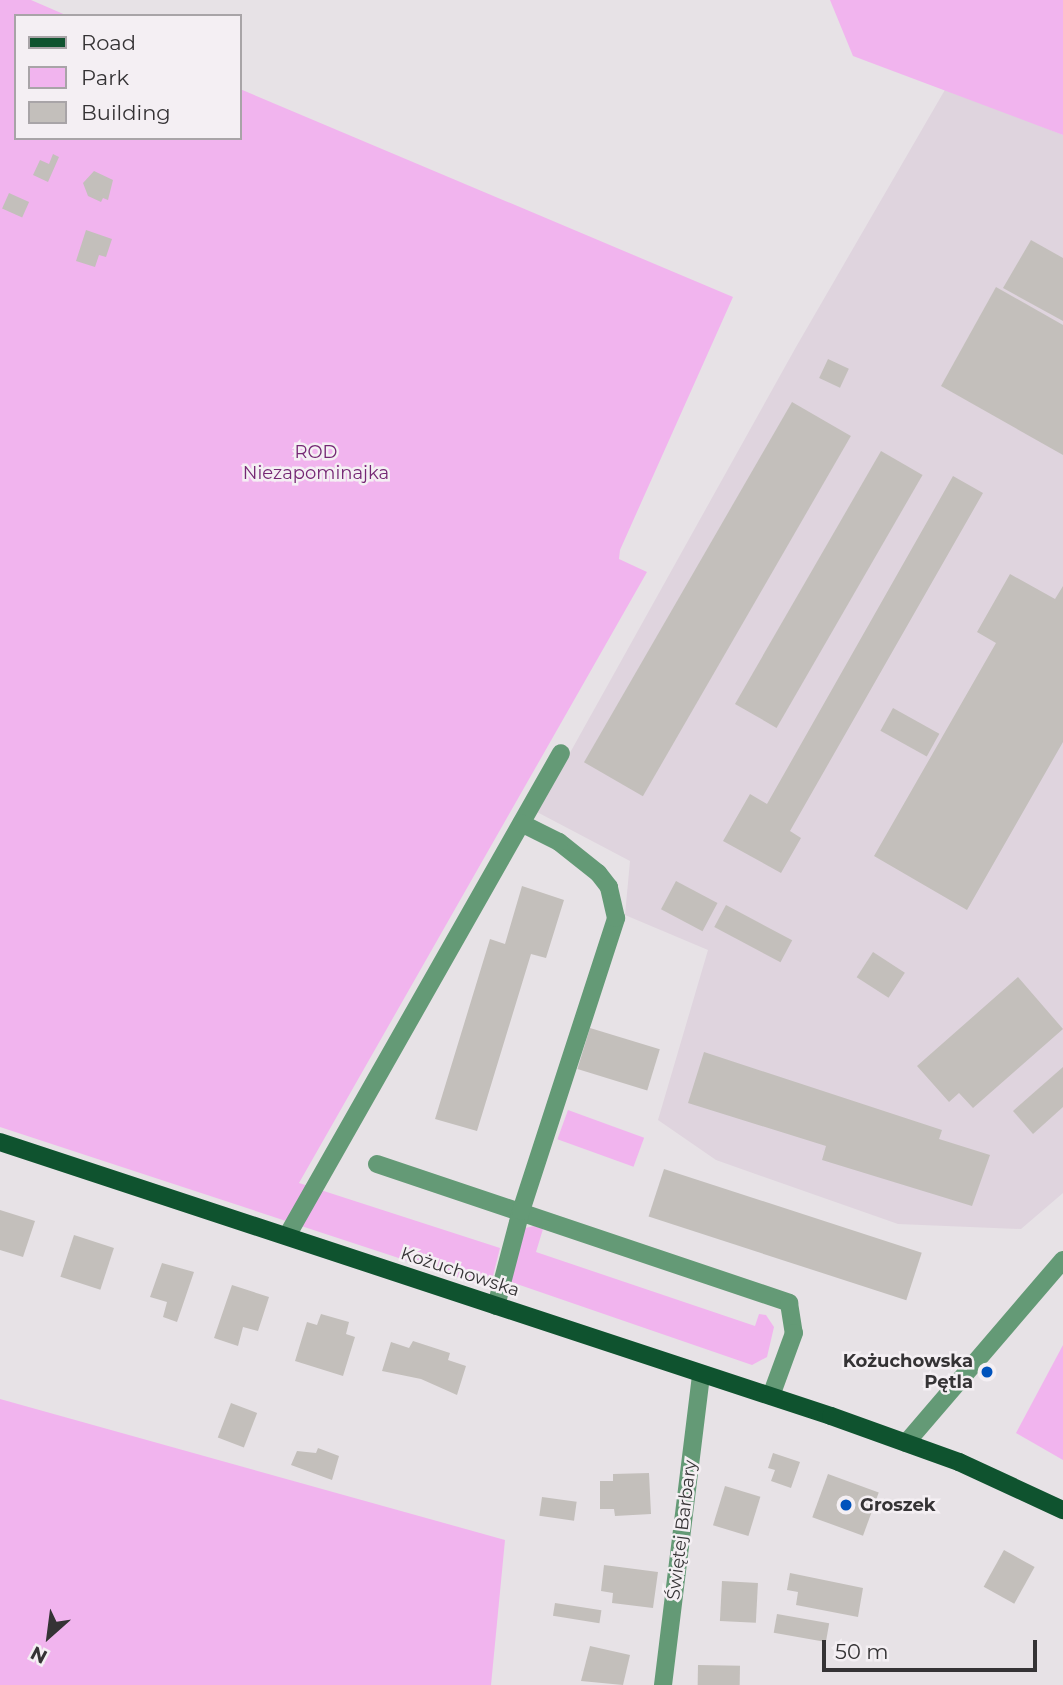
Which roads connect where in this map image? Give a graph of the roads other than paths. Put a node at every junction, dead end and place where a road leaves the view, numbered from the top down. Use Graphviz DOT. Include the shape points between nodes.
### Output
graph roads {
  1 [pos="561,753"];
  2 [pos="521,822"];
  3 [pos="0,1142"];
  4 [pos="377,1164"];
  5 [pos="521,1211"];
  6 [pos="287,1236"];
  7 [pos="1063,1260"];
  8 [pos="496,1306"];
  9 [pos="701,1374"];
  10 [pos="771,1396"];
  11 [pos="906,1443"];
  12 [pos="1063,1510"];
  13 [pos="663,1685"];
  1 -- 2 [label="street"];
  2 -- 5 [label="street" via="559,842 598,873 608,887 616,918"];
  2 -- 6 [label="street"];
  3 -- 6 [label="main road, Kożuchowska"];
  4 -- 5 [label="street"];
  5 -- 8 [label="street"];
  5 -- 10 [label="street" via="789,1303 794,1333"];
  6 -- 8 [label="main road, Kożuchowska"];
  7 -- 11 [label="street"];
  8 -- 9 [label="main road, Kożuchowska"];
  9 -- 10 [label="main road, Kożuchowska"];
  9 -- 13 [label="street, Świętej Barbary"];
  10 -- 11 [label="main road, Kożuchowska"];
  11 -- 12 [label="main road, Kożuchowska"];
}
